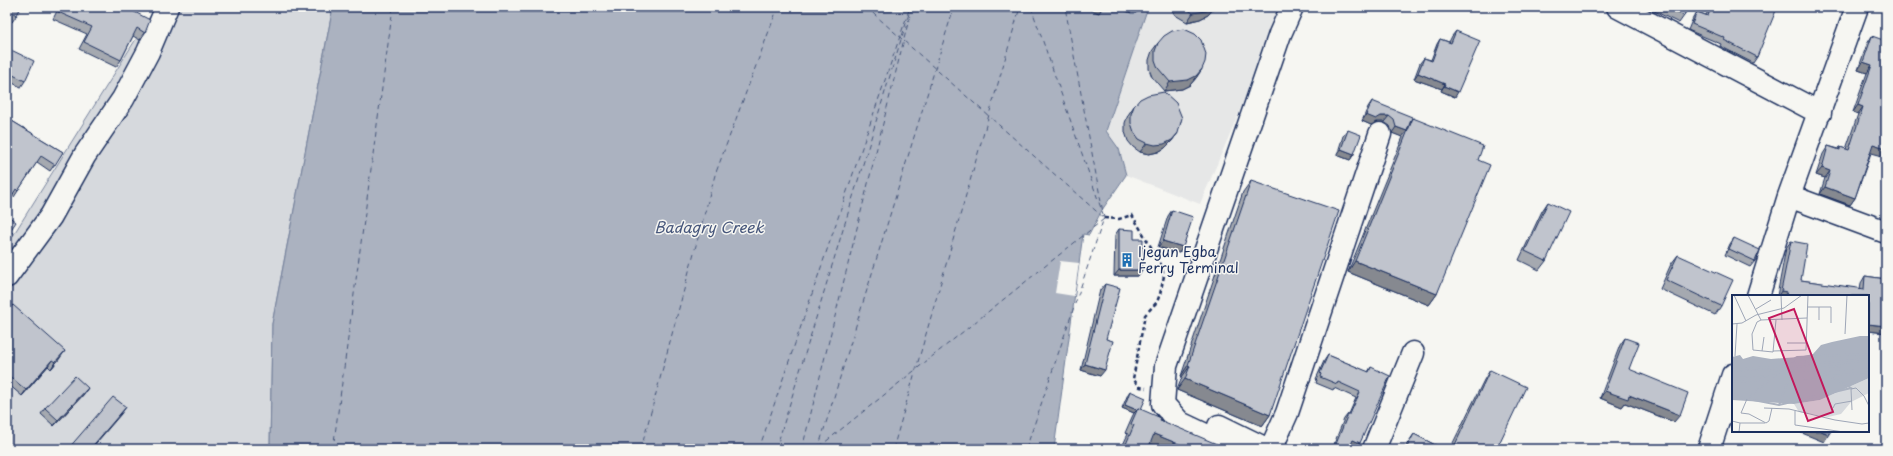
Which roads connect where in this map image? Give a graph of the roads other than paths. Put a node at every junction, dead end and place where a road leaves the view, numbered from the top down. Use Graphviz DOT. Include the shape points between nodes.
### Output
graph roads {
  1 [pos="167,7"];
  2 [pos="1292,7"];
  3 [pos="1618,7"];
  4 [pos="1858,7"];
  5 [pos="1820,113"];
  6 [pos="1380,134"];
  7 [pos="1790,196"];
  8 [pos="1886,232"];
  9 [pos="7,276"];
  10 [pos="1758,295"];
  11 [pos="1413,354"];
  12 [pos="1732,378"];
  13 [pos="1163,398"];
  14 [pos="1235,449"];
  15 [pos="1266,449"];
  16 [pos="1272,449"];
  17 [pos="1374,449"];
  18 [pos="1709,449"];
  1 -- 9 [label="street" via="148,52 123,99 85,155 51,216"];
  2 -- 13 [label="street" via="1280,34 1166,366"];
  3 -- 5 [label="street"];
  4 -- 5 [label="street"];
  5 -- 7 [label="street"];
  6 -- 16 [label="street" via="1290,406"];
  7 -- 8 [label="street"];
  7 -- 10 [label="street"];
  11 -- 17 [label="street"];
  12 -- 18 [label="street"];
  13 -- 14 [label="street" via="1180,423"];
  13 -- 15 [label="street"];
}
